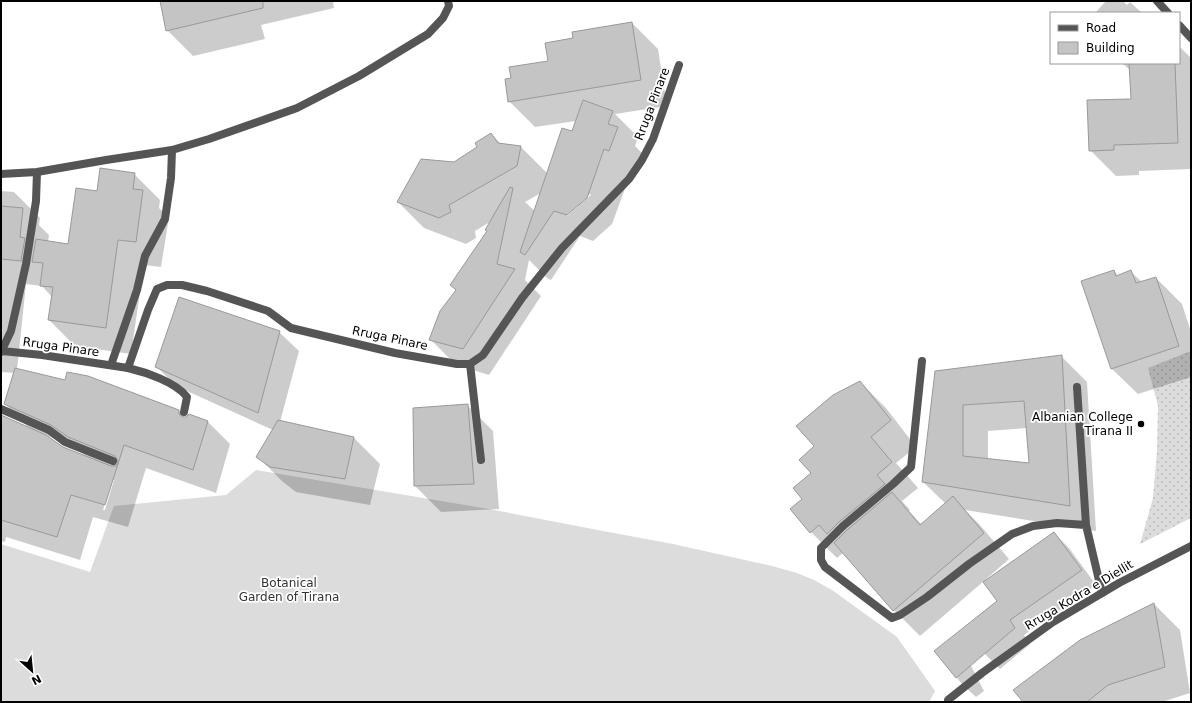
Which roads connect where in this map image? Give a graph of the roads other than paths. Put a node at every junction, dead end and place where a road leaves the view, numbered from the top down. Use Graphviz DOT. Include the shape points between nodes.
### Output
graph roads {
  1 [pos="448,1"];
  2 [pos="1157,1"];
  3 [pos="1167,12"];
  4 [pos="1180,26"];
  5 [pos="1191,38"];
  6 [pos="679,65"];
  7 [pos="172,150"];
  8 [pos="37,172"];
  9 [pos="1,174"];
  10 [pos="1,352"];
  11 [pos="922,361"];
  12 [pos="470,364"];
  13 [pos="111,365"];
  14 [pos="128,368"];
  15 [pos="1076,387"];
  16 [pos="1,409"];
  17 [pos="184,412"];
  18 [pos="481,460"];
  19 [pos="113,461"];
  20 [pos="1086,525"];
  21 [pos="1191,546"];
  22 [pos="1102,593"];
  23 [pos="948,702"];
  1 -- 7 [label="street" via="449,6 443,18 428,34 359,76 297,108"];
  2 -- 3 [label="street"];
  4 -- 5 [label="street"];
  6 -- 12 [label="street, Rruga Pinare" via="653,140 629,179 562,248 522,298 483,355"];
  7 -- 8 [label="street"];
  7 -- 13 [label="street" via="165,219 145,256 137,290"];
  8 -- 9 [label="street"];
  8 -- 10 [label="street, Rruga Pinare" via="36,201 26,264 11,331"];
  10 -- 13 [label="street, Rruga Pinare"];
  11 -- 20 [label="street" via="911,467 820,548 821,560 825,567 892,618 927,597 1012,534 1033,526 1057,523"];
  12 -- 14 [label="street, Rruga Pinare" via="395,353 291,328 268,311 207,291 182,285 167,285 157,289"];
  12 -- 18 [label="street"];
  13 -- 14 [label="street, Rruga Pinare"];
  14 -- 17 [label="street" via="163,380 182,390 187,397"];
  15 -- 20 [label="street"];
  16 -- 19 [label="street" via="49,430 65,442"];
  20 -- 22 [label="street"];
  21 -- 22 [label="street, Rruga Kodra e Diellit"];
  22 -- 23 [label="street, Rruga Kodra e Diellit" via="1053,622 982,672"];
}
